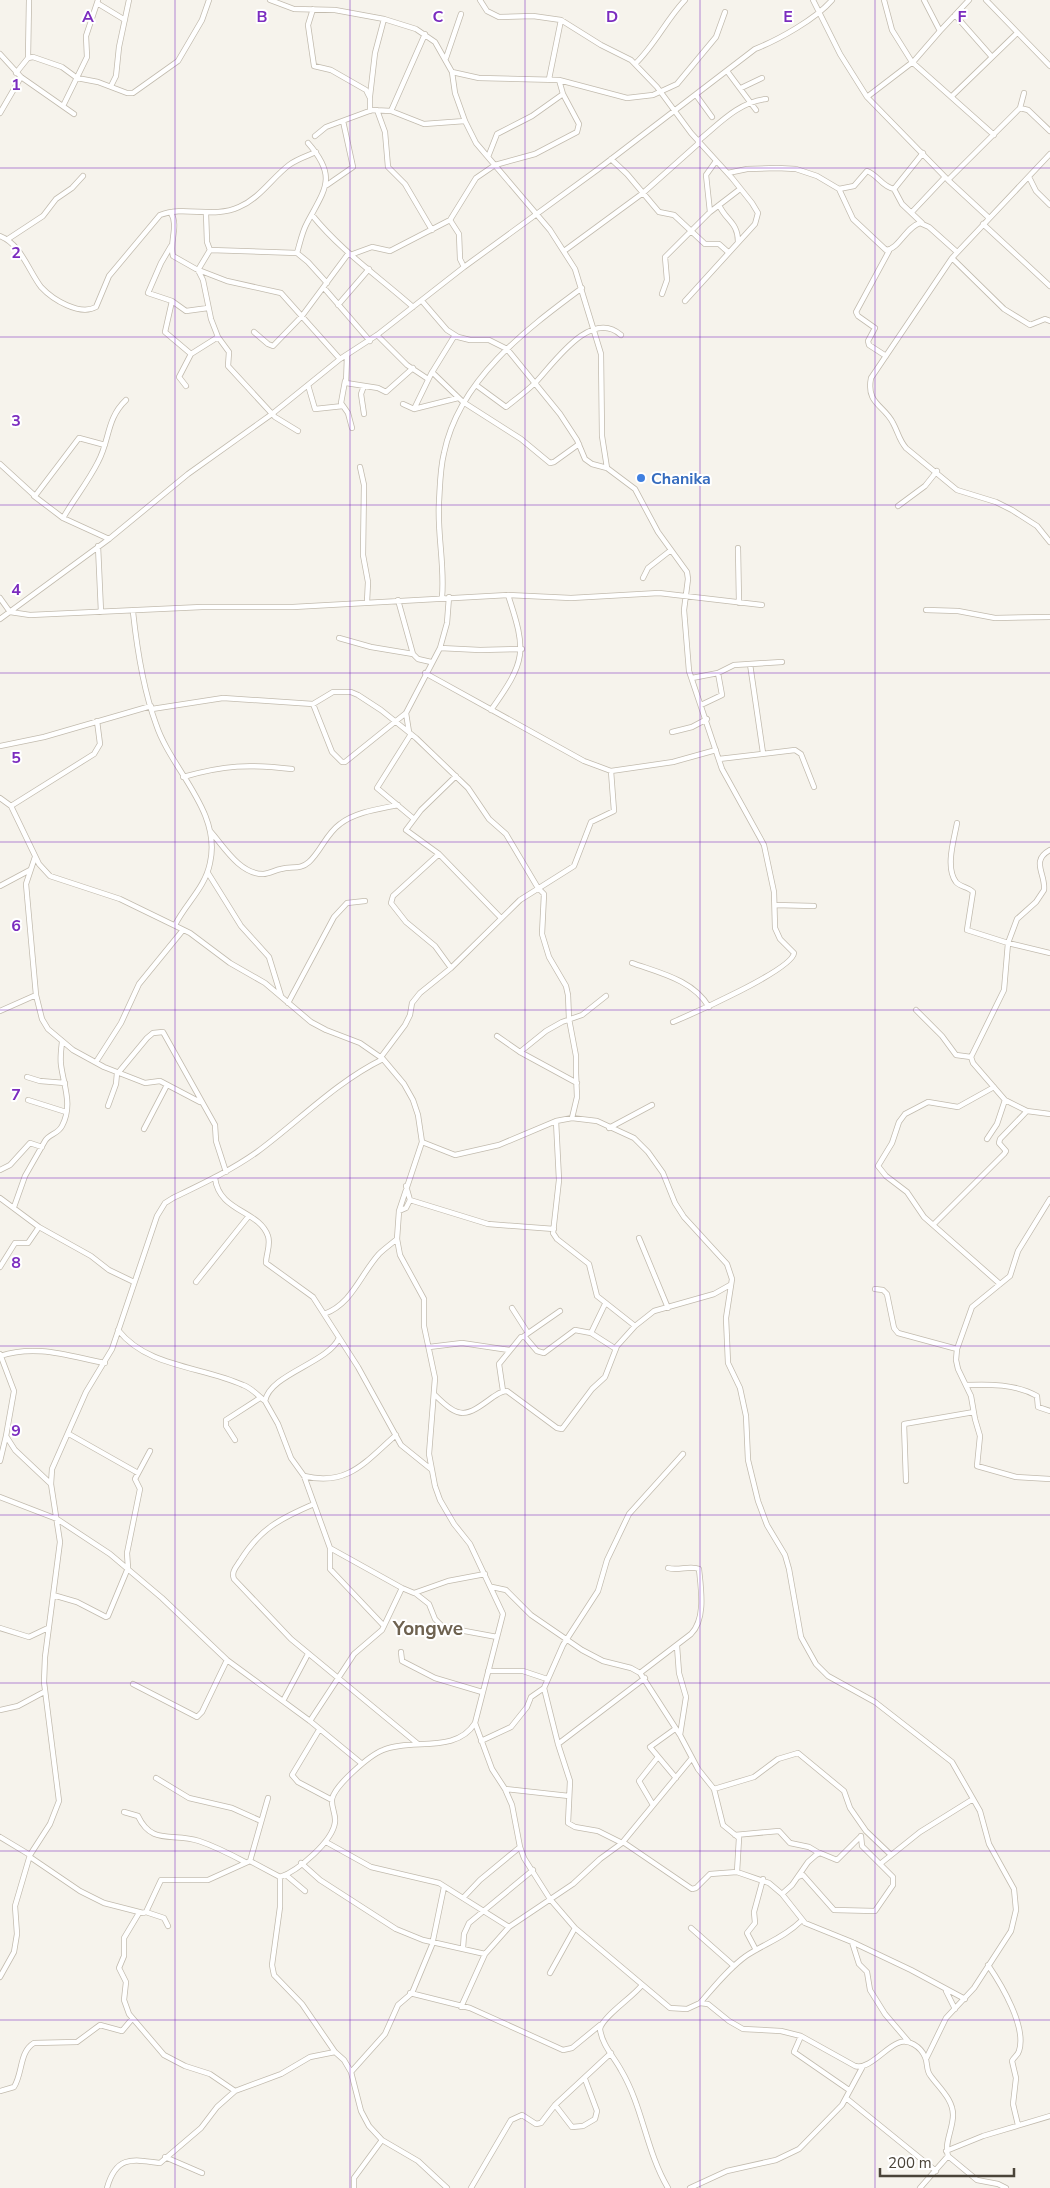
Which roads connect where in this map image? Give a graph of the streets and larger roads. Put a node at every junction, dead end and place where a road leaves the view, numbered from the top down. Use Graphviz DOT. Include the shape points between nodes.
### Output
graph roads {
  1 [pos="29,0"];
  2 [pos="129,0"];
  3 [pos="209,0"];
  4 [pos="270,0"];
  5 [pos="480,0"];
  6 [pos="685,0"];
  7 [pos="813,0"];
  8 [pos="832,0"];
  9 [pos="884,0"];
  10 [pos="924,0"];
  11 [pos="969,0"];
  12 [pos="986,0"];
  13 [pos="98,1"];
  14 [pos="313,9"];
  15 [pos="724,12"];
  16 [pos="818,12"];
  17 [pos="461,14"];
  18 [pos="955,15"];
  19 [pos="384,19"];
  20 [pos="125,20"];
  21 [pos="561,20"];
  22 [pos="940,31"];
  23 [pos="1017,33"];
  24 [pos="426,34"];
  25 [pos="0,54"];
  26 [pos="992,57"];
  27 [pos="28,58"];
  28 [pos="446,58"];
  29 [pos="912,62"];
  30 [pos="635,64"];
  31 [pos="1050,66"];
  32 [pos="727,71"];
  33 [pos="452,72"];
  34 [pos="19,75"];
  35 [pos="77,78"];
  36 [pos="762,78"];
  37 [pos="549,79"];
  38 [pos="559,80"];
  39 [pos="111,86"];
  40 [pos="741,88"];
  41 [pos="661,92"];
  42 [pos="1024,93"];
  43 [pos="563,94"];
  44 [pos="696,95"];
  45 [pos="952,96"];
  46 [pos="867,97"];
  47 [pos="370,98"];
  48 [pos="766,99"];
  49 [pos="749,103"];
  50 [pos="63,106"];
  51 [pos="1020,108"];
  52 [pos="675,109"];
  53 [pos="377,110"];
  54 [pos="756,110"];
  55 [pos="370,111"];
  56 [pos="391,111"];
  57 [pos="0,113"];
  58 [pos="74,114"];
  59 [pos="712,117"];
  60 [pos="343,121"];
  61 [pos="465,121"];
  62 [pos="1050,131"];
  63 [pos="994,135"];
  64 [pos="315,136"];
  65 [pos="699,142"];
  66 [pos="308,143"];
  67 [pos="316,152"];
  68 [pos="923,152"];
  69 [pos="1050,154"];
  70 [pos="488,157"];
  71 [pos="612,159"];
  72 [pos="716,161"];
  73 [pos="495,165"];
  74 [pos="728,173"];
  75 [pos="83,176"];
  76 [pos="1029,177"];
  77 [pos="946,179"];
  78 [pos="327,185"];
  79 [pos="740,188"];
  80 [pos="839,189"];
  81 [pos="894,189"];
  82 [pos="643,193"];
  83 [pos="718,205"];
  84 [pos="1050,205"];
  85 [pos="710,212"];
  86 [pos="912,212"];
  87 [pos="172,213"];
  88 [pos="206,214"];
  89 [pos="536,214"];
  90 [pos="312,215"];
  91 [pos="988,217"];
  92 [pos="450,220"];
  93 [pos="922,223"];
  94 [pos="983,224"];
  95 [pos="432,230"];
  96 [pos="692,230"];
  97 [pos="0,236"];
  98 [pos="8,239"];
  99 [pos="738,242"];
  100 [pos="171,246"];
  101 [pos="210,250"];
  102 [pos="889,251"];
  103 [pos="564,252"];
  104 [pos="728,252"];
  105 [pos="957,252"];
  106 [pos="296,253"];
  107 [pos="349,255"];
  108 [pos="952,258"];
  109 [pos="464,267"];
  110 [pos="369,269"];
  111 [pos="198,270"];
  112 [pos="327,283"];
  113 [pos="1050,286"];
  114 [pos="324,288"];
  115 [pos="582,288"];
  116 [pos="662,294"];
  117 [pos="172,301"];
  118 [pos="422,301"];
  119 [pos="685,301"];
  120 [pos="338,305"];
  121 [pos="413,307"];
  122 [pos="208,308"];
  123 [pos="302,316"];
  124 [pos="1050,321"];
  125 [pos="594,328"];
  126 [pos="254,332"];
  127 [pos="377,335"];
  128 [pos="455,335"];
  129 [pos="621,335"];
  130 [pos="218,337"];
  131 [pos="370,341"];
  132 [pos="507,348"];
  133 [pos="191,354"];
  134 [pos="347,356"];
  135 [pos="886,356"];
  136 [pos="340,359"];
  137 [pos="413,368"];
  138 [pos="432,372"];
  139 [pos="428,379"];
  140 [pos="345,381"];
  141 [pos="534,383"];
  142 [pos="308,385"];
  143 [pos="476,385"];
  144 [pos="186,386"];
  145 [pos="364,386"];
  146 [pos="458,398"];
  147 [pos="126,400"];
  148 [pos="463,402"];
  149 [pos="404,404"];
  150 [pos="343,406"];
  151 [pos="414,409"];
  152 [pos="272,414"];
  153 [pos="364,414"];
  154 [pos="352,428"];
  155 [pos="298,431"];
  156 [pos="105,444"];
  157 [pos="579,444"];
  158 [pos="0,464"];
  159 [pos="360,467"];
  160 [pos="607,468"];
  161 [pos="937,471"];
  162 [pos="33,495"];
  163 [pos="898,506"];
  164 [pos="63,518"];
  165 [pos="109,539"];
  166 [pos="1050,542"];
  167 [pos="98,546"];
  168 [pos="738,548"];
  169 [pos="670,550"];
  170 [pos="643,578"];
  171 [pos="508,595"];
  172 [pos="686,596"];
  173 [pos="442,597"];
  174 [pos="0,598"];
  175 [pos="449,598"];
  176 [pos="398,600"];
  177 [pos="367,602"];
  178 [pos="739,603"];
  179 [pos="762,605"];
  180 [pos="926,610"];
  181 [pos="10,612"];
  182 [pos="101,612"];
  183 [pos="133,612"];
  184 [pos="1050,617"];
  185 [pos="0,618"];
  186 [pos="339,638"];
  187 [pos="440,648"];
  188 [pos="522,649"];
  189 [pos="413,654"];
  190 [pos="431,662"];
  191 [pos="782,662"];
  192 [pos="750,664"];
  193 [pos="425,673"];
  194 [pos="718,673"];
  195 [pos="692,678"];
  196 [pos="313,704"];
  197 [pos="701,705"];
  198 [pos="152,708"];
  199 [pos="492,710"];
  200 [pos="406,714"];
  201 [pos="707,719"];
  202 [pos="97,721"];
  203 [pos="396,722"];
  204 [pos="672,732"];
  205 [pos="410,733"];
  206 [pos="0,746"];
  207 [pos="716,750"];
  208 [pos="763,752"];
  209 [pos="719,759"];
  210 [pos="292,769"];
  211 [pos="611,770"];
  212 [pos="456,776"];
  213 [pos="183,777"];
  214 [pos="814,787"];
  215 [pos="0,798"];
  216 [pos="398,805"];
  217 [pos="10,806"];
  218 [pos="414,819"];
  219 [pos="957,823"];
  220 [pos="210,831"];
  221 [pos="1050,850"];
  222 [pos="439,854"];
  223 [pos="35,857"];
  224 [pos="30,870"];
  225 [pos="208,872"];
  226 [pos="0,886"];
  227 [pos="538,888"];
  228 [pos="365,901"];
  229 [pos="774,905"];
  230 [pos="814,906"];
  231 [pos="501,918"];
  232 [pos="175,925"];
  233 [pos="183,930"];
  234 [pos="1008,943"];
  235 [pos="1050,952"];
  236 [pos="632,963"];
  237 [pos="451,968"];
  238 [pos="36,995"];
  239 [pos="606,996"];
  240 [pos="281,997"];
  241 [pos="288,1004"];
  242 [pos="710,1007"];
  243 [pos="916,1010"];
  244 [pos="0,1011"];
  245 [pos="569,1020"];
  246 [pos="673,1022"];
  247 [pos="497,1036"];
  248 [pos="62,1042"];
  249 [pos="520,1052"];
  250 [pos="971,1057"];
  251 [pos="382,1058"];
  252 [pos="96,1062"];
  253 [pos="118,1073"];
  254 [pos="27,1077"];
  255 [pos="65,1083"];
  256 [pos="577,1083"];
  257 [pos="167,1085"];
  258 [pos="994,1087"];
  259 [pos="28,1100"];
  260 [pos="1005,1100"];
  261 [pos="200,1102"];
  262 [pos="652,1104"];
  263 [pos="108,1106"];
  264 [pos="1027,1111"];
  265 [pos="66,1112"];
  266 [pos="1050,1114"];
  267 [pos="572,1118"];
  268 [pos="556,1121"];
  269 [pos="609,1128"];
  270 [pos="144,1129"];
  271 [pos="987,1139"];
  272 [pos="422,1142"];
  273 [pos="42,1147"];
  274 [pos="0,1170"];
  275 [pos="226,1172"];
  276 [pos="215,1178"];
  277 [pos="406,1186"];
  278 [pos="0,1198"];
  279 [pos="1050,1199"];
  280 [pos="410,1200"];
  281 [pos="14,1207"];
  282 [pos="399,1211"];
  283 [pos="248,1217"];
  284 [pos="933,1225"];
  285 [pos="40,1227"];
  286 [pos="554,1229"];
  287 [pos="639,1238"];
  288 [pos="397,1239"];
  289 [pos="0,1267"];
  290 [pos="134,1282"];
  291 [pos="196,1282"];
  292 [pos="1000,1284"];
  293 [pos="730,1285"];
  294 [pos="875,1289"];
  295 [pos="605,1304"];
  296 [pos="512,1308"];
  297 [pos="668,1308"];
  298 [pos="560,1311"];
  299 [pos="324,1314"];
  300 [pos="635,1326"];
  301 [pos="118,1330"];
  302 [pos="591,1333"];
  303 [pos="526,1335"];
  304 [pos="339,1338"];
  305 [pos="429,1347"];
  306 [pos="616,1349"];
  307 [pos="957,1349"];
  308 [pos="509,1350"];
  309 [pos="0,1355"];
  310 [pos="105,1363"];
  311 [pos="966,1385"];
  312 [pos="503,1391"];
  313 [pos="435,1395"];
  314 [pos="260,1398"];
  315 [pos="265,1402"];
  316 [pos="1050,1411"];
  317 [pos="974,1412"];
  318 [pos="69,1434"];
  319 [pos="396,1435"];
  320 [pos="6,1436"];
  321 [pos="235,1440"];
  322 [pos="150,1451"];
  323 [pos="683,1454"];
  324 [pos="0,1462"];
  325 [pos="432,1470"];
  326 [pos="138,1473"];
  327 [pos="304,1476"];
  328 [pos="1050,1479"];
  329 [pos="906,1481"];
  330 [pos="51,1484"];
  331 [pos="0,1497"];
  332 [pos="314,1504"];
  333 [pos="57,1519"];
  334 [pos="330,1548"];
  335 [pos="128,1568"];
  336 [pos="668,1568"];
  337 [pos="485,1574"];
  338 [pos="492,1587"];
  339 [pos="402,1588"];
  340 [pos="414,1593"];
  341 [pos="52,1595"];
  342 [pos="384,1626"];
  343 [pos="0,1628"];
  344 [pos="48,1628"];
  345 [pos="497,1638"];
  346 [pos="566,1640"];
  347 [pos="677,1646"];
  348 [pos="401,1652"];
  349 [pos="308,1654"];
  350 [pos="227,1660"];
  351 [pos="488,1671"];
  352 [pos="640,1673"];
  353 [pos="338,1678"];
  354 [pos="645,1678"];
  355 [pos="547,1679"];
  356 [pos="133,1684"];
  357 [pos="544,1688"];
  358 [pos="44,1692"];
  359 [pos="482,1692"];
  360 [pos="283,1701"];
  361 [pos="0,1710"];
  362 [pos="310,1721"];
  363 [pos="475,1723"];
  364 [pos="675,1728"];
  365 [pos="319,1730"];
  366 [pos="680,1735"];
  367 [pos="481,1741"];
  368 [pos="418,1744"];
  369 [pos="558,1744"];
  370 [pos="658,1757"];
  371 [pos="692,1758"];
  372 [pos="360,1763"];
  373 [pos="156,1778"];
  374 [pos="676,1778"];
  375 [pos="505,1789"];
  376 [pos="714,1789"];
  377 [pos="570,1796"];
  378 [pos="268,1798"];
  379 [pos="974,1799"];
  380 [pos="332,1800"];
  381 [pos="653,1805"];
  382 [pos="124,1812"];
  383 [pos="261,1821"];
  384 [pos="866,1831"];
  385 [pos="735,1835"];
  386 [pos="861,1836"];
  387 [pos="0,1837"];
  388 [pos="326,1842"];
  389 [pos="623,1842"];
  390 [pos="520,1847"];
  391 [pos="819,1854"];
  392 [pos="890,1854"];
  393 [pos="30,1856"];
  394 [pos="247,1862"];
  395 [pos="301,1863"];
  396 [pos="880,1864"];
  397 [pos="533,1870"];
  398 [pos="737,1872"];
  399 [pos="286,1875"];
  400 [pos="280,1876"];
  401 [pos="798,1877"];
  402 [pos="763,1879"];
  403 [pos="444,1887"];
  404 [pos="305,1891"];
  405 [pos="782,1894"];
  406 [pos="463,1898"];
  407 [pos="550,1899"];
  408 [pos="484,1911"];
  409 [pos="146,1912"];
  410 [pos="139,1913"];
  411 [pos="801,1921"];
  412 [pos="168,1926"];
  413 [pos="508,1927"];
  414 [pos="575,1928"];
  415 [pos="691,1928"];
  416 [pos="433,1942"];
  417 [pos="852,1942"];
  418 [pos="463,1948"];
  419 [pos="756,1950"];
  420 [pos="485,1954"];
  421 [pos="988,1965"];
  422 [pos="734,1966"];
  423 [pos="550,1973"];
  424 [pos="0,1977"];
  425 [pos="642,1985"];
  426 [pos="945,1990"];
  427 [pos="410,1994"];
  428 [pos="965,2000"];
  429 [pos="700,2003"];
  430 [pos="462,2007"];
  431 [pos="955,2009"];
  432 [pos="132,2020"];
  433 [pos="600,2025"];
  434 [pos="801,2036"];
  435 [pos="908,2041"];
  436 [pos="335,2052"];
  437 [pos="611,2053"];
  438 [pos="926,2059"];
  439 [pos="863,2066"];
  440 [pos="351,2072"];
  441 [pos="585,2079"];
  442 [pos="849,2090"];
  443 [pos="0,2091"];
  444 [pos="235,2091"];
  445 [pos="846,2098"];
  446 [pos="555,2105"];
  447 [pos="1050,2116"];
  448 [pos="1018,2125"];
  449 [pos="382,2140"];
  450 [pos="946,2151"];
  451 [pos="948,2156"];
  452 [pos="165,2157"];
  453 [pos="936,2171"];
  454 [pos="202,2173"];
  455 [pos="440,2185"];
  456 [pos="107,2188"];
  457 [pos="354,2188"];
  458 [pos="448,2188"];
  459 [pos="470,2188"];
  460 [pos="668,2188"];
  461 [pos="690,2188"];
  462 [pos="920,2188"];
  463 [pos="1006,2188"];
  1 -- 27 [label="street"];
  2 -- 20 [label="street"];
  3 -- 39 [label="street" via="193,36 174,65 134,93"];
  4 -- 14 [label="street" via="294,9"];
  5 -- 21 [label="street" via="487,11 499,17 533,16"];
  6 -- 30 [label="street"];
  7 -- 16 [label="street"];
  8 -- 16 [label="street"];
  9 -- 29 [label="street" via="892,30"];
  10 -- 22 [label="street"];
  11 -- 18 [label="street"];
  12 -- 23 [label="street"];
  13 -- 20 [label="street"];
  13 -- 35 [label="street" via="86,36 87,57"];
  14 -- 19 [label="street"];
  14 -- 47 [label="street" via="308,24 314,66 336,72 366,90"];
  15 -- 41 [label="street" via="716,37 677,84"];
  16 -- 32 [label="street" via="755,49"];
  16 -- 46 [label="street" via="847,68"];
  17 -- 28 [label="street"];
  18 -- 22 [label="street"];
  18 -- 26 [label="street"];
  19 -- 24 [label="street"];
  19 -- 47 [label="street" via="375,53"];
  20 -- 39 [label="street" via="118,47 116,76"];
  21 -- 30 [label="street"];
  21 -- 37 [label="street"];
  22 -- 29 [label="street"];
  23 -- 26 [label="street"];
  23 -- 31 [label="street"];
  24 -- 28 [label="street"];
  24 -- 56 [label="street"];
  25 -- 34 [label="street"];
  26 -- 45 [label="street"];
  27 -- 34 [label="street"];
  27 -- 35 [label="street" via="62,67"];
  28 -- 33 [label="street"];
  29 -- 45 [label="street"];
  29 -- 46 [label="street"];
  30 -- 41 [label="street"];
  32 -- 40 [label="street"];
  32 -- 44 [label="street"];
  33 -- 37 [label="street" via="479,78"];
  33 -- 61 [label="street"];
  34 -- 50 [label="street"];
  34 -- 57 [label="street"];
  35 -- 39 [label="street"];
  35 -- 50 [label="street"];
  36 -- 40 [label="street"];
  37 -- 38 [label="street"];
  38 -- 41 [label="street" via="627,98"];
  38 -- 43 [label="street"];
  40 -- 49 [label="street"];
  41 -- 52 [label="street"];
  42 -- 51 [label="street"];
  43 -- 70 [label="street" via="532,116 497,134"];
  43 -- 73 [label="street" via="580,124 577,132 535,154"];
  44 -- 52 [label="street"];
  44 -- 59 [label="street"];
  45 -- 63 [label="street"];
  46 -- 68 [label="street"];
  47 -- 55 [label="street"];
  48 -- 49 [label="street"];
  49 -- 54 [label="street"];
  49 -- 65 [label="street" via="724,118"];
  50 -- 58 [label="street"];
  51 -- 62 [label="street" via="1028,110"];
  51 -- 63 [label="street"];
  52 -- 65 [label="street"];
  52 -- 71 [label="street"];
  53 -- 55 [label="street"];
  53 -- 56 [label="street"];
  53 -- 95 [label="street" via="384,132 388,167 405,184"];
  55 -- 60 [label="street"];
  56 -- 61 [label="street" via="424,124"];
  60 -- 64 [label="street" via="326,127"];
  60 -- 78 [label="street" via="354,167"];
  61 -- 70 [label="street" via="476,143"];
  63 -- 77 [label="street"];
  65 -- 72 [label="street"];
  65 -- 82 [label="street"];
  66 -- 67 [label="street"];
  67 -- 78 [label="street"];
  67 -- 88 [label="street" via="288,166 251,201 222,213"];
  68 -- 77 [label="street"];
  68 -- 81 [label="street"];
  69 -- 76 [label="street"];
  70 -- 73 [label="street"];
  71 -- 82 [label="street"];
  71 -- 89 [label="street"];
  72 -- 74 [label="street"];
  72 -- 85 [label="street" via="706,175"];
  73 -- 89 [label="street"];
  73 -- 92 [label="street" via="474,181"];
  74 -- 79 [label="street"];
  74 -- 80 [label="street" via="788,168 817,176"];
  75 -- 98 [label="street" via="36,222"];
  76 -- 84 [label="street" via="1036,191"];
  76 -- 91 [label="street"];
  77 -- 86 [label="street"];
  77 -- 91 [label="street"];
  78 -- 90 [label="street"];
  79 -- 83 [label="street"];
  79 -- 99 [label="street" via="758,213 755,224"];
  80 -- 81 [label="street" via="854,186 867,171 886,187"];
  80 -- 102 [label="street" via="853,219"];
  81 -- 86 [label="street" via="902,204"];
  82 -- 96 [label="street" via="658,212 674,215"];
  82 -- 103 [label="street"];
  83 -- 85 [label="street"];
  83 -- 99 [label="street" via="736,226"];
  85 -- 96 [label="street"];
  86 -- 93 [label="street"];
  87 -- 88 [label="street"];
  87 -- 98 [label="street" via="156,218 140,242 109,276 96,307 89,310 71,307 45,290"];
  87 -- 100 [label="street"];
  88 -- 101 [label="street"];
  89 -- 103 [label="street"];
  89 -- 109 [label="street"];
  90 -- 106 [label="street"];
  90 -- 107 [label="street"];
  91 -- 94 [label="street"];
  92 -- 95 [label="street"];
  92 -- 109 [label="street" via="459,234 460,259"];
  93 -- 102 [label="street" via="913,227"];
  93 -- 105 [label="street"];
  94 -- 105 [label="street"];
  94 -- 113 [label="street"];
  95 -- 107 [label="street" via="390,250 372,247"];
  96 -- 104 [label="street" via="705,244 719,244"];
  96 -- 116 [label="street" via="666,256 668,280"];
  97 -- 98 [label="street"];
  99 -- 104 [label="street"];
  100 -- 111 [label="street" via="173,256"];
  100 -- 117 [label="street" via="148,292"];
  101 -- 106 [label="street"];
  101 -- 111 [label="street"];
  102 -- 135 [label="street" via="856,312 875,328 869,345"];
  103 -- 115 [label="street" via="575,268"];
  104 -- 119 [label="street"];
  105 -- 108 [label="street"];
  106 -- 112 [label="street"];
  107 -- 110 [label="street"];
  107 -- 112 [label="street"];
  108 -- 124 [label="street" via="1012,316 1030,325 1045,319"];
  108 -- 135 [label="street"];
  109 -- 118 [label="street"];
  110 -- 120 [label="street"];
  110 -- 121 [label="street"];
  111 -- 122 [label="street" via="204,280"];
  111 -- 123 [label="street" via="227,281 281,293"];
  112 -- 114 [label="street"];
  114 -- 120 [label="street"];
  114 -- 123 [label="street"];
  115 -- 125 [label="street"];
  115 -- 132 [label="street"];
  117 -- 122 [label="street" via="188,311"];
  117 -- 133 [label="street" via="165,332"];
  118 -- 121 [label="street"];
  118 -- 128 [label="street"];
  120 -- 131 [label="street"];
  121 -- 127 [label="street"];
  122 -- 130 [label="street"];
  123 -- 126 [label="street" via="273,346"];
  123 -- 136 [label="street"];
  125 -- 129 [label="street" via="608,328"];
  125 -- 141 [label="street" via="572,343"];
  125 -- 160 [label="street" via="601,354 602,436"];
  127 -- 131 [label="street"];
  127 -- 137 [label="street"];
  128 -- 132 [label="street" via="464,339 489,340"];
  128 -- 138 [label="street"];
  130 -- 133 [label="street"];
  130 -- 152 [label="street" via="229,352 229,368"];
  131 -- 134 [label="street"];
  132 -- 141 [label="street"];
  132 -- 143 [label="street"];
  133 -- 144 [label="street" via="179,377"];
  134 -- 136 [label="street"];
  134 -- 140 [label="street"];
  135 -- 161 [label="street" via="871,378 872,398 894,423 900,442"];
  136 -- 142 [label="street"];
  137 -- 139 [label="street"];
  137 -- 145 [label="street" via="387,392"];
  138 -- 139 [label="street"];
  138 -- 146 [label="street"];
  139 -- 151 [label="street"];
  140 -- 145 [label="street"];
  140 -- 150 [label="street"];
  141 -- 143 [label="street" via="506,407"];
  141 -- 157 [label="street" via="560,414"];
  142 -- 150 [label="street" via="315,409"];
  142 -- 152 [label="street"];
  143 -- 148 [label="street"];
  145 -- 153 [label="street" via="361,394"];
  146 -- 148 [label="street"];
  146 -- 151 [label="street"];
  147 -- 156 [label="street" via="112,416"];
  148 -- 157 [label="street" via="521,439 550,463"];
  148 -- 173 [label="street" via="444,453 442,468 439,520"];
  149 -- 151 [label="street"];
  150 -- 154 [label="street"];
  152 -- 155 [label="street"];
  152 -- 165 [label="street" via="188,474"];
  156 -- 162 [label="street" via="79,438 38,494"];
  156 -- 164 [label="street" via="97,464"];
  157 -- 160 [label="street" via="588,462"];
  158 -- 162 [label="street"];
  159 -- 177 [label="street" via="364,485 363,555 368,582"];
  160 -- 169 [label="street" via="635,489"];
  161 -- 163 [label="street" via="925,486"];
  161 -- 166 [label="street" via="964,493 1012,510 1037,526"];
  162 -- 164 [label="street"];
  164 -- 165 [label="street"];
  165 -- 167 [label="street"];
  167 -- 181 [label="street"];
  167 -- 182 [label="street"];
  168 -- 178 [label="street"];
  169 -- 170 [label="street" via="648,568"];
  169 -- 172 [label="street" via="687,572"];
  171 -- 172 [label="street" via="571,598 659,593"];
  171 -- 175 [label="street"];
  171 -- 188 [label="street"];
  172 -- 178 [label="street"];
  172 -- 195 [label="street" via="685,641"];
  173 -- 175 [label="street"];
  173 -- 176 [label="street"];
  174 -- 181 [label="street"];
  175 -- 187 [label="street"];
  176 -- 177 [label="street"];
  176 -- 189 [label="street"];
  177 -- 183 [label="street"];
  178 -- 179 [label="street"];
  180 -- 184 [label="street" via="958,611 996,618"];
  181 -- 182 [label="street" via="30,615"];
  181 -- 185 [label="street"];
  182 -- 183 [label="street"];
  183 -- 198 [label="street" via="138,651"];
  186 -- 189 [label="street"];
  187 -- 188 [label="street"];
  187 -- 190 [label="street"];
  188 -- 199 [label="street" via="513,678"];
  189 -- 190 [label="street" via="418,659"];
  190 -- 193 [label="street"];
  191 -- 192 [label="street"];
  192 -- 194 [label="street" via="734,665"];
  192 -- 208 [label="street"];
  193 -- 199 [label="street"];
  193 -- 200 [label="street"];
  194 -- 195 [label="street"];
  194 -- 197 [label="street" via="722,695"];
  195 -- 197 [label="street"];
  196 -- 198 [label="street" via="223,698"];
  196 -- 203 [label="street" via="333,692 351,692"];
  196 -- 203 [label="street" via="332,752 342,762"];
  197 -- 201 [label="street"];
  198 -- 202 [label="street"];
  198 -- 213 [label="street" via="162,740"];
  199 -- 211 [label="street" via="584,761"];
  200 -- 203 [label="street"];
  200 -- 205 [label="street"];
  201 -- 204 [label="street"];
  201 -- 207 [label="street"];
  202 -- 206 [label="street"];
  202 -- 217 [label="street" via="100,744 94,754"];
  203 -- 205 [label="street"];
  205 -- 212 [label="street"];
  205 -- 216 [label="street" via="377,787"];
  207 -- 209 [label="street"];
  207 -- 211 [label="street" via="673,762"];
  208 -- 209 [label="street"];
  208 -- 214 [label="street" via="799,752"];
  209 -- 229 [label="street" via="764,845"];
  210 -- 213 [label="street" via="223,766"];
  211 -- 227 [label="street" via="614,811 595,819 588,826 577,860 570,870"];
  212 -- 218 [label="street"];
  212 -- 227 [label="street" via="489,819 506,834"];
  213 -- 220 [label="street"];
  215 -- 217 [label="street"];
  216 -- 218 [label="street"];
  216 -- 220 [label="street" via="341,822 312,860 302,867 264,874 237,862"];
  217 -- 223 [label="street"];
  218 -- 222 [label="street" via="406,830"];
  219 -- 234 [label="street" via="952,870 958,884 973,892 967,930"];
  220 -- 225 [label="street" via="212,846"];
  221 -- 234 [label="street" via="1039,862 1044,890 1017,919"];
  222 -- 231 [label="street"];
  222 -- 237 [label="street" via="393,896 391,903 406,922 435,946"];
  223 -- 224 [label="street"];
  223 -- 232 [label="street" via="43,870 56,879 120,899"];
  224 -- 226 [label="street"];
  224 -- 238 [label="street" via="26,884"];
  225 -- 232 [label="street" via="200,890 181,912"];
  225 -- 240 [label="street" via="242,926 269,957"];
  227 -- 231 [label="street"];
  227 -- 245 [label="street" via="545,896 542,934 549,957 566,986"];
  228 -- 241 [label="street" via="347,903 334,917"];
  229 -- 230 [label="street"];
  229 -- 242 [label="street" via="776,935 791,949 793,958 776,971"];
  231 -- 237 [label="street"];
  232 -- 233 [label="street"];
  233 -- 240 [label="street"];
  233 -- 252 [label="street" via="139,984 114,1037"];
  234 -- 235 [label="street"];
  234 -- 250 [label="street" via="1004,990"];
  236 -- 242 [label="street" via="694,988"];
  237 -- 251 [label="street" via="415,998 405,1025"];
  238 -- 244 [label="street"];
  238 -- 248 [label="street" via="46,1025"];
  239 -- 245 [label="street" via="582,1015"];
  240 -- 241 [label="street"];
  241 -- 251 [label="street" via="318,1026 360,1043"];
  242 -- 246 [label="street"];
  243 -- 250 [label="street" via="942,1036 956,1056"];
  245 -- 249 [label="street" via="546,1031"];
  245 -- 256 [label="street"];
  247 -- 249 [label="street"];
  248 -- 252 [label="street"];
  248 -- 255 [label="street" via="61,1066"];
  249 -- 256 [label="street"];
  250 -- 258 [label="street" via="972,1064"];
  251 -- 272 [label="street" via="413,1100"];
  251 -- 275 [label="street"];
  252 -- 253 [label="street"];
  253 -- 257 [label="street" via="145,1083 160,1081"];
  253 -- 261 [label="street" via="147,1038 161,1031"];
  253 -- 263 [label="street"];
  254 -- 255 [label="street"];
  255 -- 265 [label="street"];
  256 -- 267 [label="street"];
  257 -- 261 [label="street"];
  257 -- 270 [label="street"];
  258 -- 260 [label="street"];
  258 -- 284 [label="street" via="958,1107 928,1102 906,1114 879,1164 883,1173 907,1192"];
  259 -- 265 [label="street"];
  260 -- 264 [label="street"];
  260 -- 271 [label="street" via="997,1124"];
  261 -- 275 [label="street" via="214,1125"];
  262 -- 269 [label="street"];
  264 -- 266 [label="street"];
  264 -- 284 [label="street" via="1000,1139 999,1143 1006,1150 1004,1154"];
  265 -- 273 [label="street" via="60,1130 49,1136"];
  267 -- 268 [label="street"];
  267 -- 269 [label="street" via="597,1121"];
  268 -- 272 [label="street" via="499,1145 462,1154 448,1153"];
  268 -- 286 [label="street" via="559,1180"];
  269 -- 293 [label="street" via="634,1138 658,1164 684,1217 727,1264 732,1279"];
  272 -- 277 [label="street"];
  273 -- 274 [label="street" via="30,1143 10,1166"];
  273 -- 281 [label="street" via="25,1176"];
  275 -- 276 [label="street"];
  276 -- 283 [label="street" via="224,1198"];
  276 -- 290 [label="street" via="173,1198 160,1210"];
  277 -- 280 [label="street"];
  277 -- 282 [label="street"];
  278 -- 281 [label="street"];
  279 -- 292 [label="street" via="1018,1251 1013,1270"];
  280 -- 282 [label="street" via="406,1208"];
  280 -- 286 [label="street" via="488,1224"];
  281 -- 285 [label="street"];
  282 -- 288 [label="street"];
  283 -- 291 [label="street"];
  283 -- 299 [label="street" via="267,1234 266,1263 309,1292"];
  284 -- 292 [label="street"];
  285 -- 289 [label="street" via="28,1243 14,1244"];
  285 -- 290 [label="street"];
  286 -- 295 [label="street" via="557,1239 589,1264 595,1294"];
  287 -- 297 [label="street"];
  288 -- 299 [label="street" via="380,1253 345,1301"];
  288 -- 305 [label="street" via="400,1255 424,1299 424,1326"];
  290 -- 301 [label="street"];
  292 -- 307 [label="street" via="972,1306"];
  293 -- 297 [label="street" via="714,1294"];
  293 -- 379 [label="street" via="726,1318 728,1363 740,1388 746,1416 748,1460 758,1501 767,1525 785,1555 804,1645 828,1676 875,1702 944,1754"];
  294 -- 307 [label="street" via="887,1294 898,1333"];
  295 -- 300 [label="street"];
  295 -- 302 [label="street"];
  296 -- 303 [label="street"];
  297 -- 300 [label="street" via="654,1311"];
  298 -- 303 [label="street"];
  299 -- 304 [label="street"];
  300 -- 306 [label="street"];
  301 -- 310 [label="street"];
  301 -- 314 [label="street" via="142,1351 243,1385"];
  302 -- 303 [label="street" via="575,1330 544,1353 536,1351"];
  302 -- 306 [label="street"];
  303 -- 308 [label="street"];
  304 -- 315 [label="street" via="331,1349 283,1380 268,1394"];
  304 -- 319 [label="street"];
  305 -- 308 [label="street" via="462,1343"];
  305 -- 313 [label="street" via="434,1365"];
  306 -- 312 [label="street" via="605,1377 562,1429"];
  307 -- 311 [label="street" via="956,1360"];
  308 -- 312 [label="street" via="498,1364"];
  309 -- 310 [label="street" via="33,1349"];
  309 -- 320 [label="street" via="14,1391"];
  310 -- 318 [label="street" via="86,1392"];
  311 -- 316 [label="street" via="1005,1386 1035,1394 1038,1408"];
  311 -- 317 [label="street" via="974,1403"];
  312 -- 313 [label="street" via="465,1414 452,1410"];
  313 -- 325 [label="street" via="428,1437"];
  314 -- 315 [label="street"];
  314 -- 321 [label="street" via="226,1420"];
  315 -- 327 [label="street" via="278,1424 290,1458"];
  317 -- 328 [label="street" via="980,1436 976,1466 1016,1477"];
  317 -- 329 [label="street" via="904,1424"];
  318 -- 326 [label="street"];
  318 -- 330 [label="street" via="55,1460"];
  319 -- 325 [label="street" via="401,1445"];
  319 -- 327 [label="street" via="349,1474 322,1479"];
  320 -- 324 [label="street"];
  320 -- 330 [label="street" via="15,1450"];
  322 -- 326 [label="street"];
  323 -- 346 [label="street" via="629,1514 607,1560 598,1591"];
  325 -- 337 [label="street" via="442,1505 470,1544"];
  326 -- 335 [label="street" via="135,1480 140,1489 127,1553"];
  327 -- 332 [label="street"];
  330 -- 333 [label="street"];
  331 -- 333 [label="street"];
  332 -- 334 [label="street"];
  332 -- 349 [label="street" via="266,1529 250,1545 232,1574 237,1583"];
  333 -- 335 [label="street"];
  333 -- 341 [label="street" via="60,1542"];
  334 -- 339 [label="street"];
  334 -- 342 [label="street" via="330,1570"];
  335 -- 341 [label="street" via="107,1617 77,1602"];
  335 -- 350 [label="street"];
  336 -- 347 [label="street" via="696,1567 699,1571 700,1619 697,1628"];
  337 -- 338 [label="street"];
  337 -- 340 [label="street" via="448,1581"];
  338 -- 345 [label="street" via="504,1614"];
  338 -- 346 [label="street" via="506,1590 526,1612"];
  339 -- 340 [label="street"];
  339 -- 342 [label="street"];
  340 -- 345 [label="street" via="429,1604 435,1619 443,1627"];
  341 -- 344 [label="street"];
  342 -- 353 [label="street" via="354,1654"];
  343 -- 344 [label="street" via="29,1637"];
  344 -- 358 [label="street"];
  345 -- 351 [label="street"];
  346 -- 352 [label="street" via="603,1661"];
  346 -- 355 [label="street"];
  347 -- 352 [label="street"];
  347 -- 366 [label="street" via="679,1673 686,1697"];
  348 -- 359 [label="street" via="402,1661 427,1675"];
  349 -- 353 [label="street"];
  349 -- 360 [label="street"];
  350 -- 356 [label="street" via="197,1717"];
  350 -- 360 [label="street"];
  351 -- 355 [label="street" via="523,1671"];
  351 -- 359 [label="street"];
  352 -- 354 [label="street"];
  353 -- 362 [label="street"];
  353 -- 368 [label="street"];
  354 -- 364 [label="street"];
  354 -- 369 [label="street"];
  355 -- 357 [label="street"];
  357 -- 367 [label="street" via="531,1697 511,1727"];
  357 -- 369 [label="street"];
  358 -- 361 [label="street" via="18,1706"];
  358 -- 393 [label="street" via="59,1801 50,1824"];
  359 -- 363 [label="street"];
  360 -- 362 [label="street"];
  362 -- 365 [label="street"];
  363 -- 367 [label="street"];
  363 -- 368 [label="street" via="467,1734 459,1738"];
  364 -- 366 [label="street"];
  364 -- 370 [label="street" via="650,1744 650,1749"];
  365 -- 372 [label="street"];
  365 -- 380 [label="street" via="292,1775 298,1782"];
  366 -- 371 [label="street"];
  367 -- 375 [label="street" via="492,1770"];
  368 -- 372 [label="street" via="395,1746"];
  369 -- 377 [label="street" via="570,1781"];
  370 -- 374 [label="street"];
  370 -- 381 [label="street" via="638,1781"];
  371 -- 374 [label="street"];
  371 -- 376 [label="street"];
  372 -- 380 [label="street"];
  373 -- 383 [label="street" via="189,1798 232,1808"];
  374 -- 381 [label="street"];
  375 -- 377 [label="street"];
  375 -- 390 [label="street" via="516,1819"];
  376 -- 384 [label="street" via="754,1776 778,1760 798,1753 844,1791 850,1808"];
  376 -- 385 [label="street" via="722,1823"];
  377 -- 389 [label="street" via="567,1815 570,1825 598,1831"];
  378 -- 383 [label="street"];
  379 -- 392 [label="street"];
  379 -- 421 [label="street" via="989,1844 1008,1877 1016,1900 1011,1931"];
  380 -- 388 [label="street" via="335,1820"];
  381 -- 389 [label="street"];
  382 -- 394 [label="street" via="135,1814 143,1827 154,1834 199,1841"];
  383 -- 394 [label="street"];
  384 -- 386 [label="street"];
  384 -- 392 [label="street"];
  385 -- 391 [label="street" via="779,1831 790,1843 809,1847"];
  385 -- 398 [label="street" via="740,1843"];
  386 -- 391 [label="street" via="837,1860"];
  386 -- 396 [label="street" via="862,1846"];
  387 -- 393 [label="street"];
  388 -- 395 [label="street"];
  388 -- 403 [label="street" via="371,1867 437,1882"];
  389 -- 398 [label="street" via="692,1889 710,1874"];
  389 -- 407 [label="street"];
  390 -- 397 [label="street"];
  390 -- 406 [label="street"];
  391 -- 401 [label="street" via="808,1862"];
  392 -- 396 [label="street"];
  393 -- 410 [label="street" via="80,1891 111,1906"];
  393 -- 424 [label="street" via="15,1906 17,1934 14,1952"];
  394 -- 400 [label="street"];
  394 -- 409 [label="street" via="208,1880 161,1880"];
  395 -- 399 [label="street"];
  395 -- 416 [label="street" via="320,1880 396,1929"];
  396 -- 401 [label="street" via="892,1876 893,1885 878,1909 873,1911 834,1910 809,1879 803,1875"];
  397 -- 407 [label="street"];
  397 -- 408 [label="street"];
  398 -- 402 [label="street"];
  399 -- 400 [label="street"];
  399 -- 404 [label="street"];
  400 -- 436 [label="street" via="280,1907 272,1966 274,1975 302,2004"];
  401 -- 405 [label="street"];
  402 -- 405 [label="street"];
  402 -- 419 [label="street" via="754,1912 755,1923 747,1933"];
  403 -- 406 [label="street"];
  403 -- 416 [label="street"];
  405 -- 411 [label="street"];
  406 -- 408 [label="street"];
  407 -- 413 [label="street"];
  407 -- 414 [label="street"];
  408 -- 413 [label="street"];
  408 -- 418 [label="street" via="469,1923"];
  409 -- 410 [label="street"];
  409 -- 412 [label="street" via="164,1918"];
  410 -- 432 [label="street" via="124,1938 124,1956 119,1968 126,1982 124,2000"];
  411 -- 417 [label="street"];
  411 -- 419 [label="street" via="789,1932"];
  413 -- 420 [label="street"];
  414 -- 423 [label="street"];
  414 -- 425 [label="street"];
  415 -- 422 [label="street"];
  416 -- 418 [label="street"];
  416 -- 427 [label="street"];
  417 -- 426 [label="street"];
  417 -- 435 [label="street" via="859,1964 866,1971 870,1990"];
  418 -- 420 [label="street"];
  419 -- 422 [label="street"];
  420 -- 430 [label="street"];
  421 -- 428 [label="street"];
  421 -- 448 [label="street" via="1006,1994 1020,2039 1020,2050 1012,2061"];
  422 -- 429 [label="street"];
  425 -- 429 [label="street" via="670,2008 686,2009"];
  425 -- 433 [label="street"];
  426 -- 428 [label="street"];
  426 -- 431 [label="street"];
  427 -- 430 [label="street"];
  427 -- 440 [label="street" via="398,2005 384,2034"];
  428 -- 431 [label="street"];
  429 -- 434 [label="street" via="708,2004 743,2029 781,2031"];
  430 -- 433 [label="street" via="563,2050 572,2048"];
  431 -- 438 [label="street" via="943,2022"];
  432 -- 443 [label="street" via="122,2031 100,2025 77,2042 34,2043 28,2046 14,2087"];
  432 -- 444 [label="street" via="164,2056 210,2074"];
  433 -- 437 [label="street" via="603,2041"];
  434 -- 439 [label="street" via="848,2063"];
  434 -- 442 [label="street" via="794,2052"];
  435 -- 438 [label="street" via="920,2048"];
  435 -- 439 [label="street" via="894,2044"];
  436 -- 440 [label="street"];
  436 -- 444 [label="street" via="310,2057 281,2074"];
  437 -- 441 [label="street"];
  437 -- 460 [label="street" via="630,2089 655,2163"];
  438 -- 450 [label="street" via="929,2073 952,2108"];
  439 -- 442 [label="street"];
  440 -- 449 [label="street" via="361,2111"];
  441 -- 446 [label="street"];
  441 -- 446 [label="street" via="597,2111 596,2119 583,2126 572,2127"];
  442 -- 445 [label="street"];
  444 -- 452 [label="street" via="216,2107 201,2128"];
  445 -- 453 [label="street"];
  445 -- 461 [label="street" via="833,2117 805,2145 790,2154 771,2162 727,2171"];
  446 -- 459 [label="street" via="538,2124 522,2115 511,2120"];
  447 -- 448 [label="street"];
  448 -- 450 [label="street"];
  449 -- 455 [label="street" via="418,2161"];
  449 -- 457 [label="street" via="354,2178"];
  450 -- 451 [label="street"];
  451 -- 453 [label="street"];
  451 -- 463 [label="street" via="977,2180"];
  452 -- 454 [label="street"];
  452 -- 456 [label="street" via="160,2163 125,2161 119,2164"];
  453 -- 462 [label="street"];
  455 -- 458 [label="street"];
}
